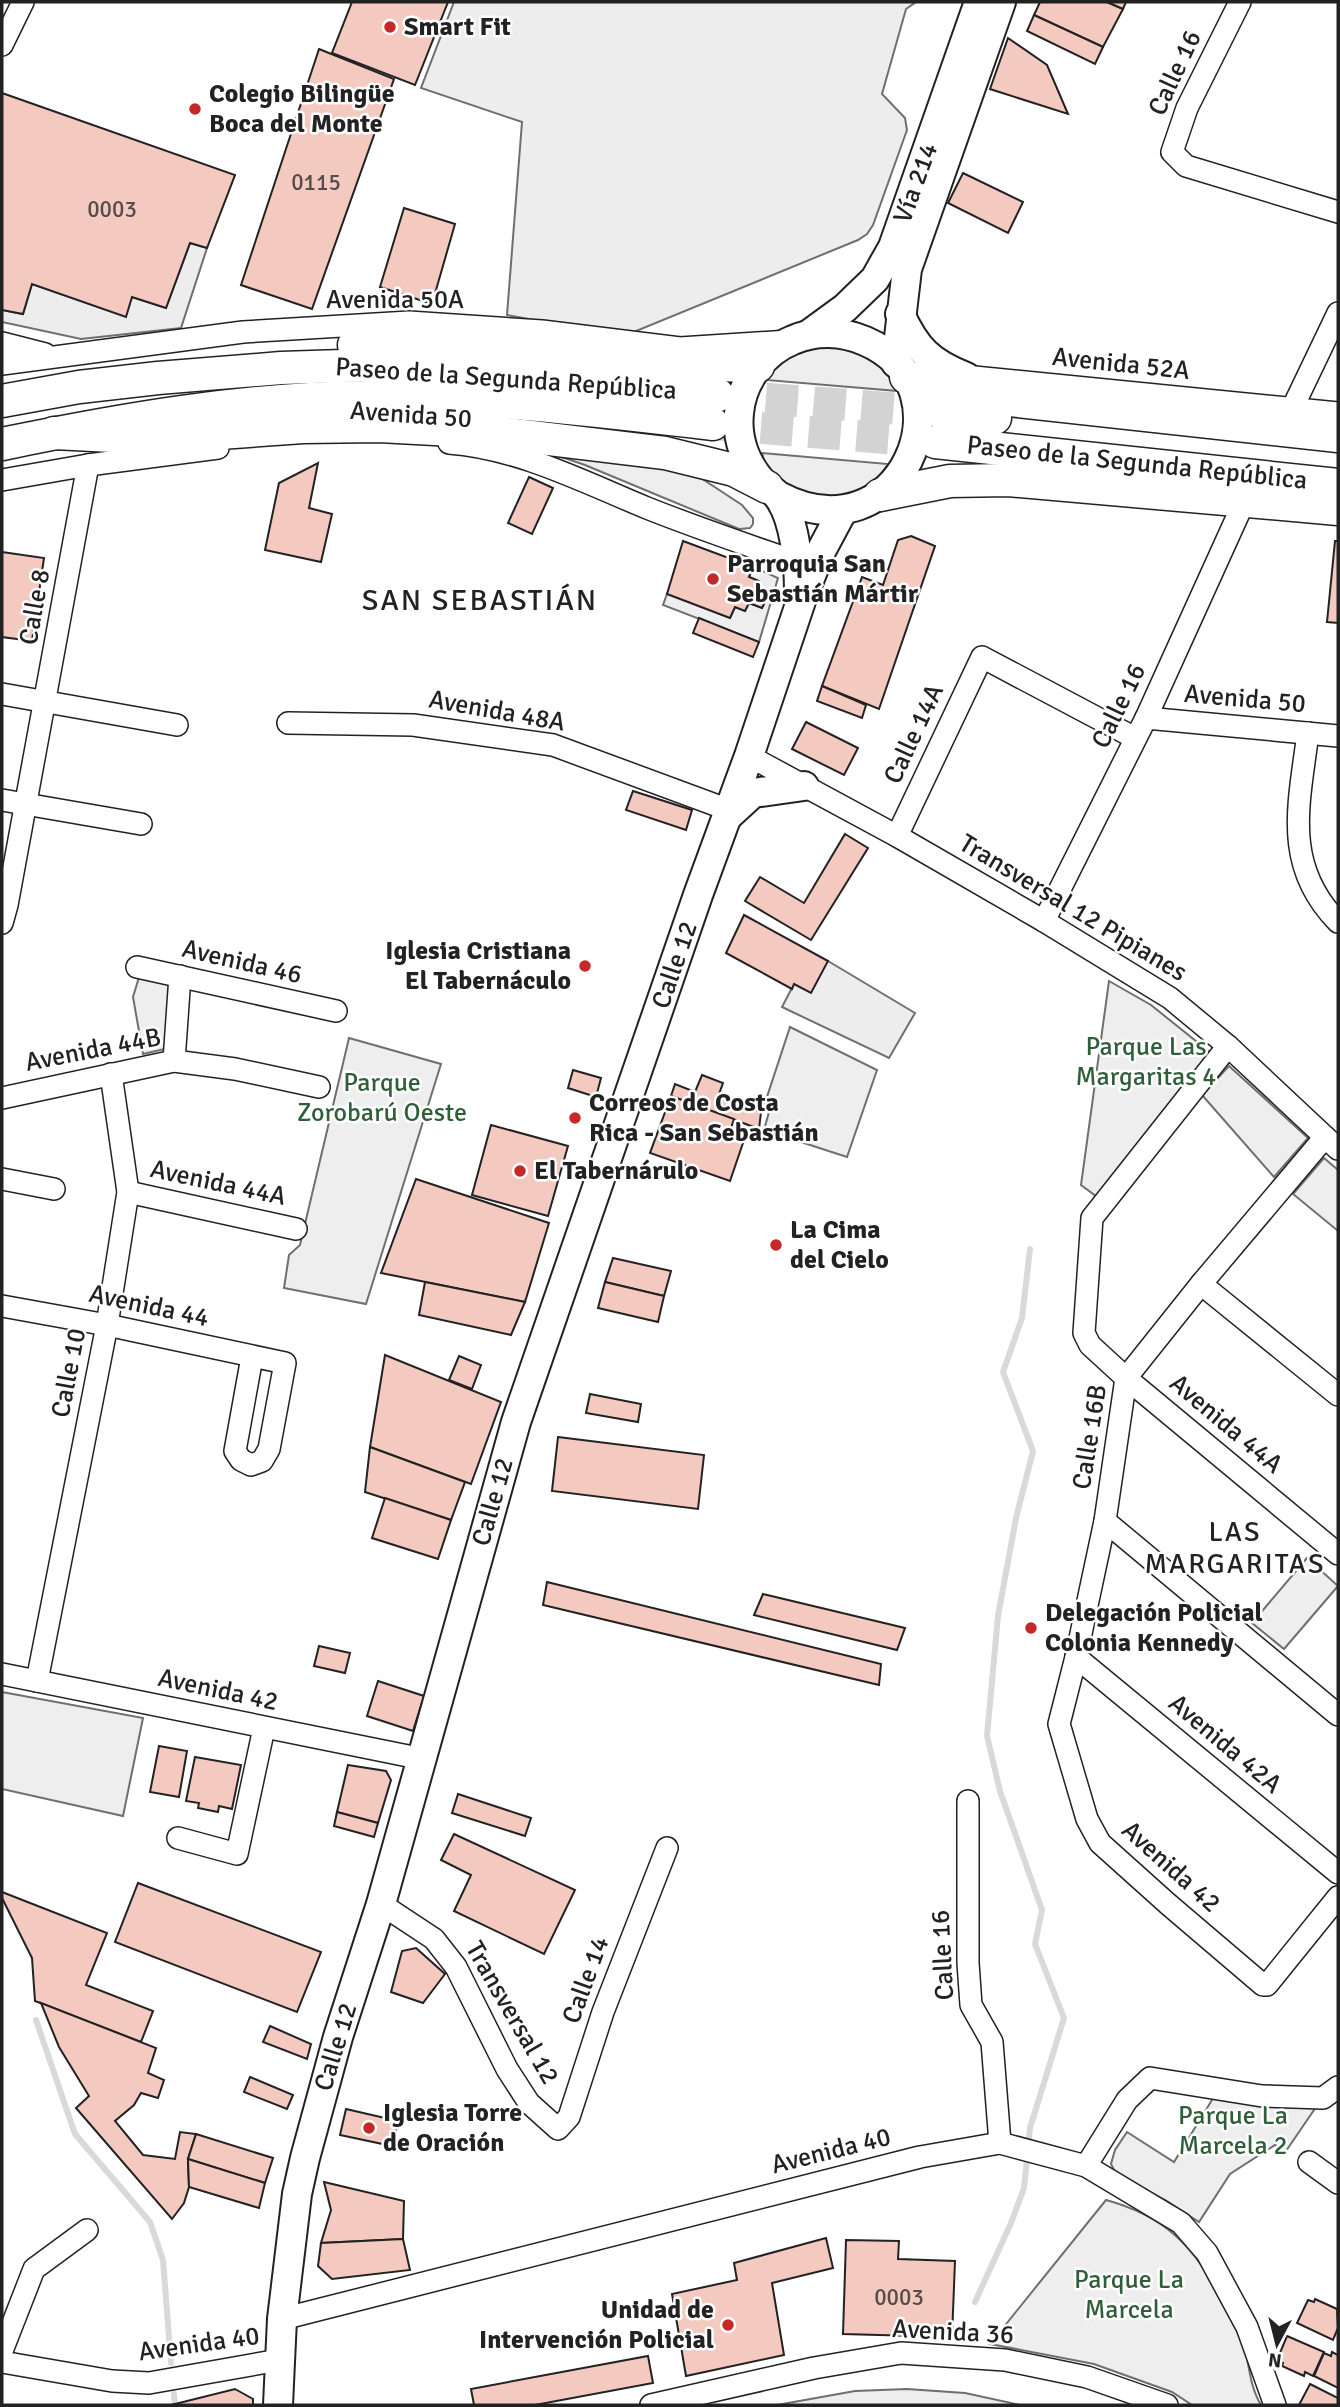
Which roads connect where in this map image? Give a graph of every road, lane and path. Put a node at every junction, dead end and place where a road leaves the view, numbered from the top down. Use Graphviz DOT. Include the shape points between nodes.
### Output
graph roads {
  1 [pos="23,2"];
  2 [pos="979,2"];
  3 [pos="1001,2"];
  4 [pos="1240,2"];
  5 [pos="2,45"];
  6 [pos="1338,212"];
  7 [pos="1338,313"];
  8 [pos="900,314"];
  9 [pos="798,338"];
  10 [pos="2,343"];
  11 [pos="54,356"];
  12 [pos="2,364"];
  13 [pos="758,366"];
  14 [pos="900,369"];
  15 [pos="966,377"];
  16 [pos="79,387"];
  17 [pos="2,401"];
  18 [pos="1292,409"];
  19 [pos="1338,413"];
  20 [pos="54,433"];
  21 [pos="1338,436"];
  22 [pos="2,444"];
  23 [pos="1338,450"];
  24 [pos="88,465"];
  25 [pos="2,480"];
  26 [pos="1338,485"];
  27 [pos="772,491"];
  28 [pos="880,495"];
  29 [pos="1338,509"];
  30 [pos="843,510"];
  31 [pos="1239,513"];
  32 [pos="1338,523"];
  33 [pos="799,564"];
  34 [pos="795,621"];
  35 [pos="2,694"];
  36 [pos="46,702"];
  37 [pos="1146,718"];
  38 [pos="288,723"];
  39 [pos="177,725"];
  40 [pos="1308,733"];
  41 [pos="1338,736"];
  42 [pos="1135,738"];
  43 [pos="749,756"];
  44 [pos="804,786"];
  45 [pos="2,800"];
  46 [pos="26,805"];
  47 [pos="728,813"];
  48 [pos="141,824"];
  49 [pos="897,836"];
  50 [pos="4,911"];
  51 [pos="1044,921"];
  52 [pos="1338,922"];
  53 [pos="137,967"];
  54 [pos="180,976"];
  55 [pos="336,1012"];
  56 [pos="1228,1046"];
  57 [pos="174,1061"];
  58 [pos="111,1074"];
  59 [pos="319,1087"];
  60 [pos="2,1098"];
  61 [pos="1331,1143"];
  62 [pos="2,1179"];
  63 [pos="54,1189"];
  64 [pos="128,1192"];
  65 [pos="296,1229"];
  66 [pos="1201,1284"];
  67 [pos="2,1306"];
  68 [pos="107,1325"];
  69 [pos="253,1357"];
  70 [pos="1126,1378"];
  71 [pos="1338,1395"];
  72 [pos="1105,1521"];
  73 [pos="1338,1554"];
  74 [pos="1076,1657"];
  75 [pos="2,1674"];
  76 [pos="37,1681"];
  77 [pos="1338,1715"];
  78 [pos="1059,1727"];
  79 [pos="264,1728"];
  80 [pos="423,1759"];
  81 [pos="968,1801"];
  82 [pos="178,1838"];
  83 [pos="667,1848"];
  84 [pos="1338,1873"];
  85 [pos="1338,1897"];
  86 [pos="381,1905"];
  87 [pos="1338,2087"];
  88 [pos="558,2129"];
  89 [pos="1000,2143"];
  90 [pos="1309,2162"];
  91 [pos="1086,2166"];
  92 [pos="1338,2183"];
  93 [pos="87,2230"];
  94 [pos="282,2319"];
  95 [pos="2,2351"];
  96 [pos="279,2361"];
  97 [pos="2,2362"];
  98 [pos="278,2405"];
  99 [pos="651,2405"];
  100 [pos="1167,2405"];
  101 [pos="1275,2405"];
  1 -- 5 [label="street"];
  2 -- 9 [label="main road, Vía 214" via="893,247 875,279 845,308"];
  3 -- 8 [label="main road, Vía 214" via="907,269"];
  4 -- 6 [label="street, Calle 16" via="1180,125 1172,152 1186,166"];
  7 -- 18 [label="street"];
  8 -- 14 [label="main road, Vía 214"];
  8 -- 15 [label="main road" via="924,354"];
  9 -- 11 [label="street, Avenida 50A" via="680,348 542,331 409,322 243,332"];
  9 -- 13 [label="main road"];
  9 -- 14 [label="main road" via="840,333 856,337 871,343"];
  10 -- 11 [label="street"];
  11 -- 12 [label="street, Avenida 50A"];
  13 -- 16 [label="highway" via="655,364 533,351 361,344 169,358"];
  13 -- 27 [label="main road" via="742,395 738,428 747,460"];
  14 -- 15 [label="street, Avenida 52A"];
  14 -- 21 [label="highway" via="972,396"];
  14 -- 28 [label="main road" via="917,408 916,441 903,471"];
  15 -- 18 [label="street, Avenida 52A"];
  16 -- 17 [label="highway, Paseo de la Segunda República"];
  16 -- 20 [label="highway, Paseo de la Segunda República" via="210,373 373,365 512,374 715,409 616,413 370,397 198,408"];
  18 -- 19 [label="street, Avenida 52A"];
  20 -- 22 [label="highway, Paseo de la Segunda República"];
  20 -- 27 [label="highway" via="151,438 379,426 490,432 666,453 734,470"];
  23 -- 26 [label="highway, Paseo de la Segunda República" via="937,427"];
  24 -- 25 [label="street, Avenida 50"];
  24 -- 33 [label="street, Avenida 50" via="323,438 475,447 572,476"];
  24 -- 36 [label="street, Calle 8"];
  27 -- 30 [label="main road" via="809,509"];
  27 -- 33 [label="main road, Calle 12" via="791,528"];
  28 -- 29 [label="highway" via="950,481 1008,480"];
  28 -- 30 [label="main road"];
  30 -- 31 [label="street" via="957,491 1007,489"];
  30 -- 34 [label="main road, Calle 12" via="810,575"];
  31 -- 32 [label="street"];
  31 -- 37 [label="street, Calle 16"];
  33 -- 34 [label="main road, Calle 12"];
  34 -- 43 [label="main road, Calle 12"];
  35 -- 36 [label="street"];
  36 -- 39 [label="street"];
  36 -- 46 [label="street, Calle 8"];
  37 -- 40 [label="street, Avenida 50"];
  37 -- 42 [label="street, Calle 16"];
  38 -- 47 [label="street, Avenida 48A" via="414,725 553,746"];
  40 -- 41 [label="street, Avenida 50"];
  40 -- 52 [label="street" via="1298,848 1308,881"];
  42 -- 49 [label="street, Calle 14A" via="982,657"];
  42 -- 51 [label="street, Calle 16"];
  43 -- 44 [label="street, Transversal 12 Pipianes"];
  43 -- 47 [label="main road, Calle 12"];
  44 -- 47 [label="main road" via="753,793"];
  44 -- 49 [label="street, Transversal 12 Pipianes"];
  45 -- 46 [label="street"];
  46 -- 48 [label="street"];
  46 -- 50 [label="street, Calle 8"];
  47 -- 80 [label="main road, Calle 12" via="516,1422"];
  49 -- 51 [label="street, Transversal 12 Pipianes"];
  51 -- 56 [label="street, Transversal 12 Pipianes" via="1170,998"];
  53 -- 54 [label="street, Avenida 46"];
  54 -- 55 [label="street, Avenida 46"];
  54 -- 57 [label="street"];
  56 -- 61 [label="street, Transversal 12 Pipianes"];
  56 -- 70 [label="street, Avenida 44A" via="1092,1218 1084,1333 1090,1345"];
  57 -- 58 [label="street, Avenida 44B"];
  57 -- 59 [label="street, Avenida 44B"];
  58 -- 60 [label="street, Avenida 44B"];
  58 -- 64 [label="street, Calle 10"];
  61 -- 66 [label="street, Calle 16B"];
  62 -- 63 [label="street"];
  64 -- 65 [label="street, Avenida 44A"];
  64 -- 68 [label="street, Calle 10"];
  66 -- 70 [label="street, Calle 16B"];
  66 -- 71 [label="street"];
  67 -- 68 [label="street, Avenida 44"];
  68 -- 69 [label="street, Avenida 44"];
  68 -- 76 [label="street, Calle 10"];
  69 -- 69 [label="street, Avenida 44" via="234,1451 251,1465 262,1461 269,1449 285,1363"];
  70 -- 72 [label="street, Calle 16B"];
  70 -- 73 [label="street, Avenida 44A"];
  72 -- 74 [label="street, Calle 16B"];
  72 -- 77 [label="street"];
  74 -- 78 [label="street, Calle 16B"];
  74 -- 84 [label="street, Avenida 42A"];
  75 -- 76 [label="street, Avenida 42"];
  76 -- 79 [label="street, Avenida 42"];
  78 -- 85 [label="street, Avenida 42" via="1087,1818 1100,1843 1265,1986"];
  79 -- 80 [label="street, Avenida 42"];
  79 -- 82 [label="street" via="237,1854"];
  80 -- 86 [label="main road, Calle 12"];
  81 -- 89 [label="street, Calle 16" via="971,2005 992,2042"];
  83 -- 88 [label="street, Calle 14" via="603,2012 569,2117"];
  86 -- 88 [label="street, Transversal 12" via="434,1938 456,1967 529,2103"];
  86 -- 94 [label="main road, Calle 12" via="305,2158"];
  87 -- 91 [label="street" via="1323,2098 1262,2096 1150,2078 1127,2100"];
  89 -- 91 [label="street, Avenida 40"];
  89 -- 94 [label="street, Avenida 40" via="920,2157"];
  90 -- 92 [label="street"];
  91 -- 101 [label="street, Avenida 40" via="1181,2223 1207,2253 1247,2327"];
  93 -- 95 [label="street" via="34,2269"];
  94 -- 96 [label="main road, Calle 12"];
  96 -- 97 [label="street, Avenida 40" via="149,2383"];
  96 -- 98 [label="main road, Calle 12"];
  99 -- 100 [label="street, Avenida 36" via="901,2353 1005,2360 1087,2377"];
}
